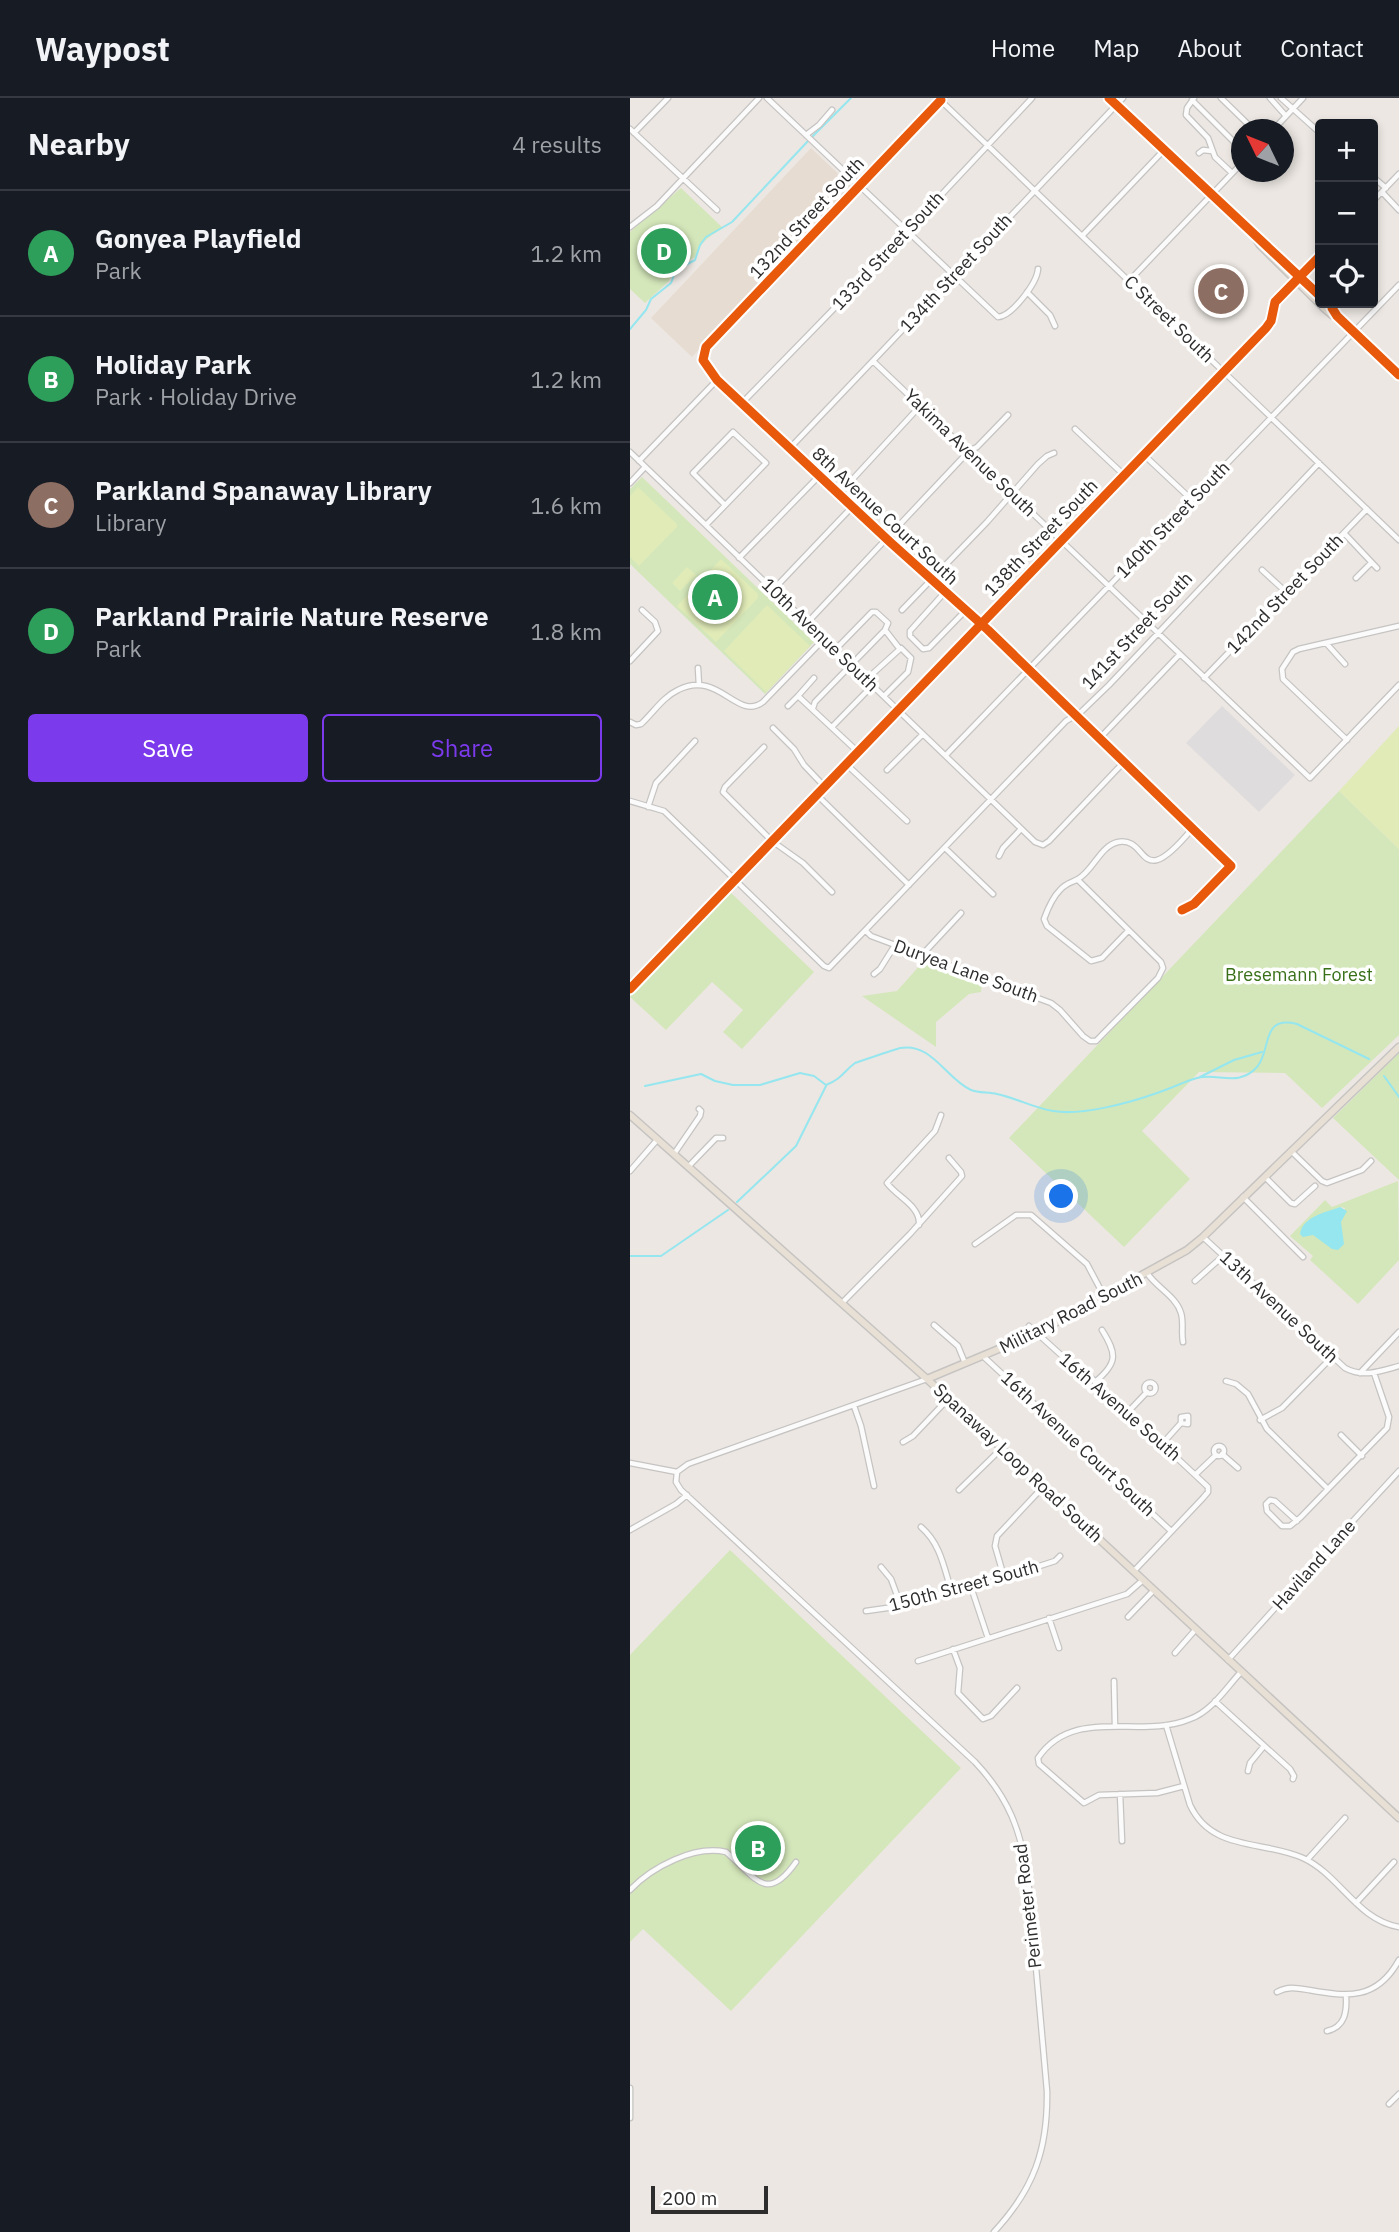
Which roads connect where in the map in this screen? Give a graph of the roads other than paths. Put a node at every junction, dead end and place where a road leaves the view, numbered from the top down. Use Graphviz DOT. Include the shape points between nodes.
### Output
graph roads {
  1 [pos="668,98"];
  2 [pos="759,98"];
  3 [pos="767,98"];
  4 [pos="1032,98"];
  5 [pos="1109,98"];
  6 [pos="1123,98"];
  7 [pos="1221,98"];
  8 [pos="1270,98"];
  9 [pos="1281,98"];
  10 [pos="1303,98"];
  11 [pos="940,99"];
  12 [pos="1193,99"];
  13 [pos="1116,105"];
  14 [pos="1293,109"];
  15 [pos="832,110"];
  16 [pos="1286,116"];
  17 [pos="1243,119"];
  18 [pos="1283,119"];
  19 [pos="1315,129"];
  20 [pos="632,131"];
  21 [pos="806,135"];
  22 [pos="1231,139"];
  23 [pos="988,145"];
  24 [pos="1164,150"];
  25 [pos="1212,151"];
  26 [pos="1199,153"];
  27 [pos="1231,172"];
  28 [pos="1231,174"];
  29 [pos="1398,176"];
  30 [pos="682,179"];
  31 [pos="1377,182"];
  32 [pos="859,186"];
  33 [pos="1035,190"];
  34 [pos="1384,190"];
  35 [pos="1212,195"];
  36 [pos="1378,196"];
  37 [pos="717,210"];
  38 [pos="1399,210"];
  39 [pos="630,227"];
  40 [pos="907,231"];
  41 [pos="1083,235"];
  42 [pos="1315,261"];
  43 [pos="1038,269"];
  44 [pos="954,276"];
  45 [pos="1298,278"];
  46 [pos="1129,281"];
  47 [pos="1399,285"];
  48 [pos="1027,292"];
  49 [pos="1315,292"];
  50 [pos="1331,308"];
  51 [pos="1337,316"];
  52 [pos="1055,326"];
  53 [pos="1354,332"];
  54 [pos="703,360"];
  55 [pos="873,361"];
  56 [pos="1224,371"];
  57 [pos="1399,375"];
  58 [pos="718,380"];
  59 [pos="742,403"];
  60 [pos="921,405"];
  61 [pos="1008,415"];
  62 [pos="1272,417"];
  63 [pos="1075,429"];
  64 [pos="790,448"];
  65 [pos="630,452"];
  66 [pos="969,452"];
  67 [pos="1054,453"];
  68 [pos="1144,455"];
  69 [pos="639,461"];
  70 [pos="1319,463"];
  71 [pos="645,467"];
  72 [pos="1124,475"];
  73 [pos="819,476"];
  74 [pos="630,483"];
  75 [pos="839,494"];
  76 [pos="1013,494"];
  77 [pos="1192,500"];
  78 [pos="725,505"];
  79 [pos="852,507"];
  80 [pos="1367,509"];
  81 [pos="706,526"];
  82 [pos="1344,533"];
  83 [pos="887,539"];
  84 [pos="1062,540"];
  85 [pos="1399,540"];
  86 [pos="739,558"];
  87 [pos="1371,563"];
  88 [pos="1377,568"];
  89 [pos="1262,570"];
  90 [pos="1356,578"];
  91 [pos="931,580"];
  92 [pos="1110,586"];
  93 [pos="773,590"];
  94 [pos="1286,592"];
  95 [pos="945,593"];
  96 [pos="642,610"];
  97 [pos="902,610"];
  98 [pos="965,611"];
  99 [pos="807,623"];
  100 [pos="980,625"];
  101 [pos="1399,625"];
  102 [pos="887,628"];
  103 [pos="1157,632"];
  104 [pos="824,639"];
  105 [pos="1326,643"];
  106 [pos="899,648"];
  107 [pos="835,650"];
  108 [pos="1180,654"];
  109 [pos="630,661"];
  110 [pos="1345,664"];
  111 [pos="851,665"];
  112 [pos="698,668"];
  113 [pos="1028,670"];
  114 [pos="814,678"];
  115 [pos="1204,678"];
  116 [pos="869,682"];
  117 [pos="698,685"];
  118 [pos="1399,685"];
  119 [pos="798,696"];
  120 [pos="884,696"];
  121 [pos="788,706"];
  122 [pos="813,708"];
  123 [pos="898,710"];
  124 [pos="1074,716"];
  125 [pos="630,722"];
  126 [pos="772,727"];
  127 [pos="832,727"];
  128 [pos="923,734"];
  129 [pos="1099,739"];
  130 [pos="1347,740"];
  131 [pos="695,741"];
  132 [pos="764,747"];
  133 [pos="858,752"];
  134 [pos="946,755"];
  135 [pos="1123,762"];
  136 [pos="846,764"];
  137 [pos="887,770"];
  138 [pos="824,786"];
  139 [pos="817,795"];
  140 [pos="992,799"];
  141 [pos="630,801"];
  142 [pos="648,807"];
  143 [pos="907,821"];
  144 [pos="1021,829"];
  145 [pos="1192,829"];
  146 [pos="772,841"];
  147 [pos="945,848"];
  148 [pos="999,856"];
  149 [pos="735,880"];
  150 [pos="1077,880"];
  151 [pos="909,885"];
  152 [pos="832,892"];
  153 [pos="993,894"];
  154 [pos="1182,910"];
  155 [pos="961,913"];
  156 [pos="866,931"];
  157 [pos="1128,931"];
  158 [pos="895,945"];
  159 [pos="922,955"];
  160 [pos="874,974"];
  161 [pos="630,989"];
  162 [pos="1399,1047"];
  163 [pos="1392,1054"];
  164 [pos="1399,1059"];
  165 [pos="699,1109"];
  166 [pos="630,1115"];
  167 [pos="942,1115"];
  168 [pos="723,1138"];
  169 [pos="657,1140"];
  170 [pos="1291,1150"];
  171 [pos="674,1154"];
  172 [pos="949,1158"];
  173 [pos="1371,1161"];
  174 [pos="688,1167"];
  175 [pos="630,1171"];
  176 [pos="1265,1176"];
  177 [pos="1315,1186"];
  178 [pos="1243,1197"];
  179 [pos="919,1225"];
  180 [pos="1203,1237"];
  181 [pos="975,1244"];
  182 [pos="1223,1256"];
  183 [pos="1303,1257"];
  184 [pos="1147,1273"];
  185 [pos="1195,1280"];
  186 [pos="1104,1297"];
  187 [pos="842,1303"];
  188 [pos="934,1325"];
  189 [pos="1029,1326"];
  190 [pos="1102,1330"];
  191 [pos="1399,1332"];
  192 [pos="1037,1333"];
  193 [pos="1183,1342"];
  194 [pos="984,1357"];
  195 [pos="1332,1357"];
  196 [pos="966,1364"];
  197 [pos="1399,1366"];
  198 [pos="1360,1373"];
  199 [pos="1374,1373"];
  200 [pos="927,1379"];
  201 [pos="1226,1381"];
  202 [pos="1096,1382"];
  203 [pos="1147,1392"];
  204 [pos="948,1399"];
  205 [pos="854,1406"];
  206 [pos="1128,1412"];
  207 [pos="1260,1420"];
  208 [pos="1181,1423"];
  209 [pos="1341,1435"];
  210 [pos="903,1442"];
  211 [pos="1163,1443"];
  212 [pos="1002,1448"];
  213 [pos="1362,1455"];
  214 [pos="630,1462"];
  215 [pos="1238,1468"];
  216 [pos="1399,1471"];
  217 [pos="677,1472"];
  218 [pos="1196,1474"];
  219 [pos="874,1486"];
  220 [pos="1043,1486"];
  221 [pos="1328,1489"];
  222 [pos="959,1490"];
  223 [pos="687,1495"];
  224 [pos="1297,1521"];
  225 [pos="921,1527"];
  226 [pos="630,1530"];
  227 [pos="1171,1531"];
  228 [pos="1060,1556"];
  229 [pos="881,1567"];
  230 [pos="1134,1571"];
  231 [pos="1004,1577"];
  232 [pos="1143,1580"];
  233 [pos="971,1587"];
  234 [pos="951,1590"];
  235 [pos="1154,1590"];
  236 [pos="901,1606"];
  237 [pos="866,1611"];
  238 [pos="1128,1617"];
  239 [pos="1049,1618"];
  240 [pos="1196,1629"];
  241 [pos="988,1638"];
  242 [pos="1059,1648"];
  243 [pos="953,1649"];
  244 [pos="1175,1653"];
  245 [pos="1228,1660"];
  246 [pos="918,1661"];
  247 [pos="1241,1672"];
  248 [pos="1114,1681"];
  249 [pos="1017,1688"];
  250 [pos="1215,1701"];
  251 [pos="1166,1725"];
  252 [pos="1115,1726"];
  253 [pos="1264,1746"];
  254 [pos="1248,1771"];
  255 [pos="1293,1779"];
  256 [pos="1184,1786"];
  257 [pos="1120,1794"];
  258 [pos="1345,1818"];
  259 [pos="1399,1818"];
  260 [pos="1122,1841"];
  261 [pos="1307,1860"];
  262 [pos="796,1862"];
  263 [pos="1394,1862"];
  264 [pos="630,1890"];
  265 [pos="1356,1903"];
  266 [pos="1399,1927"];
  267 [pos="1399,1960"];
  268 [pos="1277,1992"];
  269 [pos="1346,1996"];
  270 [pos="1327,2031"];
  271 [pos="630,2088"];
  272 [pos="1399,2094"];
  273 [pos="1389,2104"];
  274 [pos="630,2118"];
  275 [pos="994,2232"];
  1 -- 20 [label="street"];
  2 -- 30 [label="street"];
  3 -- 21 [label="street"];
  4 -- 23 [label="street, 133rd Street South"];
  5 -- 13 [label="main road"];
  6 -- 13 [label="street, 134th Street South"];
  7 -- 17 [label="street"];
  8 -- 16 [label="street"];
  9 -- 14 [label="street"];
  10 -- 14 [label="street"];
  11 -- 23 [label="street, C Street South"];
  11 -- 32 [label="street, 132nd Street South"];
  12 -- 22 [label="street"];
  12 -- 25 [label="street" via="1186,115 1208,138"];
  13 -- 24 [label="main road"];
  13 -- 33 [label="street, 134th Street South"];
  14 -- 16 [label="street"];
  14 -- 19 [label="street"];
  15 -- 21 [label="street"];
  16 -- 18 [label="street"];
  20 -- 30 [label="street"];
  21 -- 32 [label="street"];
  23 -- 33 [label="street, C Street South"];
  23 -- 40 [label="street, 133rd Street South"];
  24 -- 35 [label="main road"];
  24 -- 41 [label="street"];
  25 -- 26 [label="street"];
  25 -- 27 [label="street"];
  28 -- 35 [label="street"];
  29 -- 34 [label="street"];
  30 -- 37 [label="street"];
  30 -- 39 [label="street"];
  31 -- 34 [label="street"];
  32 -- 40 [label="street"];
  32 -- 54 [label="street, 132nd Street South" via="706,347"];
  33 -- 41 [label="street, C Street South"];
  33 -- 44 [label="street, 134th Street South"];
  34 -- 36 [label="street"];
  34 -- 38 [label="street"];
  35 -- 45 [label="main road"];
  35 -- 46 [label="street"];
  40 -- 44 [label="street"];
  40 -- 59 [label="street, 133rd Street South"];
  41 -- 46 [label="street, C Street South"];
  42 -- 45 [label="street, 138th Street South"];
  43 -- 48 [label="street"];
  44 -- 48 [label="street" via="995,316 1003,317"];
  44 -- 55 [label="street, 134th Street South"];
  45 -- 49 [label="main road"];
  45 -- 51 [label="main road"];
  45 -- 56 [label="street, 138th Street South" via="1274,304 1268,326"];
  46 -- 56 [label="street, C Street South"];
  47 -- 53 [label="street, 140th Street South"];
  48 -- 52 [label="street"];
  50 -- 51 [label="main road"];
  51 -- 53 [label="main road"];
  53 -- 57 [label="main road"];
  53 -- 62 [label="street, 140th Street South"];
  54 -- 58 [label="street, 8th Avenue Court South"];
  55 -- 60 [label="street, Yakima Avenue South"];
  55 -- 64 [label="street, 134th Street South"];
  56 -- 62 [label="street, C Street South"];
  56 -- 68 [label="street, 138th Street South"];
  58 -- 59 [label="street, 8th Avenue Court South"];
  58 -- 69 [label="street"];
  59 -- 64 [label="street, 8th Avenue Court South"];
  60 -- 66 [label="street, Yakima Avenue South"];
  60 -- 75 [label="street"];
  61 -- 66 [label="street"];
  62 -- 70 [label="street, C Street South"];
  62 -- 77 [label="street, 140th Street South"];
  63 -- 72 [label="street"];
  64 -- 73 [label="street, 8th Avenue Court South"];
  65 -- 69 [label="street, 10th Avenue South"];
  66 -- 76 [label="street, Yakima Avenue South"];
  66 -- 83 [label="street"];
  67 -- 76 [label="street"];
  68 -- 72 [label="street, 138th Street South"];
  68 -- 77 [label="street"];
  69 -- 71 [label="street, 10th Avenue South"];
  70 -- 80 [label="street, C Street South"];
  70 -- 103 [label="street, 141st Street South"];
  71 -- 74 [label="street"];
  71 -- 81 [label="street, 10th Avenue South"];
  72 -- 84 [label="street, 138th Street South"];
  73 -- 75 [label="street, 8th Avenue Court South"];
  73 -- 86 [label="street"];
  75 -- 79 [label="street, 8th Avenue Court South"];
  76 -- 84 [label="street, Yakima Avenue South"];
  76 -- 91 [label="street"];
  77 -- 92 [label="street, 140th Street South"];
  78 -- 78 [label="street" via="766,463 733,432 693,473"];
  78 -- 81 [label="street"];
  79 -- 83 [label="street, 8th Avenue Court South"];
  79 -- 93 [label="street"];
  80 -- 82 [label="street, 142nd Street South"];
  80 -- 85 [label="street, C Street South"];
  81 -- 86 [label="street, 10th Avenue South"];
  82 -- 87 [label="street"];
  82 -- 94 [label="street, 142nd Street South"];
  83 -- 91 [label="street, 8th Avenue Court South"];
  83 -- 99 [label="street"];
  84 -- 92 [label="street, Yakima Avenue South"];
  84 -- 100 [label="street, 138th Street South"];
  86 -- 93 [label="street, 10th Avenue South"];
  87 -- 88 [label="street"];
  87 -- 90 [label="street"];
  89 -- 94 [label="street"];
  91 -- 95 [label="street, 8th Avenue Court South"];
  91 -- 97 [label="street"];
  92 -- 103 [label="street, Yakima Avenue South"];
  92 -- 113 [label="street, 140th Street South"];
  93 -- 99 [label="street, 10th Avenue South"];
  94 -- 115 [label="street, 142nd Street South"];
  95 -- 98 [label="street, 8th Avenue Court South"];
  95 -- 98 [label="street" via="910,631 923,649"];
  96 -- 109 [label="street" via="658,631"];
  98 -- 100 [label="street, 8th Avenue Court South"];
  99 -- 104 [label="street, 10th Avenue South"];
  100 -- 113 [label="street, 8th Avenue Court South"];
  100 -- 123 [label="street, 138th Street South"];
  101 -- 105 [label="street"];
  102 -- 106 [label="street"];
  102 -- 107 [label="street" via="886,620 872,612"];
  102 -- 111 [label="street"];
  103 -- 108 [label="street, Yakima Avenue South"];
  103 -- 124 [label="street, 141st Street South"];
  104 -- 107 [label="street, 10th Avenue South"];
  104 -- 117 [label="street" via="764,702 752,708 716,688"];
  105 -- 110 [label="street"];
  105 -- 130 [label="street" via="1293,652 1281,672"];
  106 -- 116 [label="street"];
  106 -- 120 [label="street" via="911,657 911,666"];
  107 -- 111 [label="street, 10th Avenue South"];
  108 -- 115 [label="street, Yakima Avenue South"];
  108 -- 129 [label="street"];
  111 -- 116 [label="street, 10th Avenue South"];
  111 -- 122 [label="street"];
  112 -- 117 [label="street"];
  113 -- 124 [label="street, 8th Avenue Court South"];
  113 -- 134 [label="street, 140th Street South"];
  114 -- 119 [label="street"];
  115 -- 130 [label="street, Yakima Avenue South" via="1310,778"];
  116 -- 120 [label="street, 10th Avenue South"];
  116 -- 127 [label="street" via="869,689"];
  117 -- 125 [label="street" via="675,691 643,722"];
  118 -- 130 [label="street"];
  119 -- 121 [label="street"];
  119 -- 122 [label="street"];
  120 -- 123 [label="street, 10th Avenue South"];
  122 -- 127 [label="street"];
  123 -- 128 [label="street, 10th Avenue South"];
  123 -- 133 [label="street, 138th Street South"];
  124 -- 129 [label="street, 8th Avenue Court South"];
  124 -- 140 [label="street, 141st Street South"];
  126 -- 138 [label="street"];
  127 -- 133 [label="street"];
  128 -- 134 [label="street, 10th Avenue South"];
  128 -- 137 [label="street"];
  129 -- 135 [label="street, 8th Avenue Court South"];
  131 -- 142 [label="street" via="656,782"];
  132 -- 146 [label="street" via="723,790"];
  133 -- 136 [label="street, 138th Street South"];
  134 -- 140 [label="street, 10th Avenue South"];
  135 -- 144 [label="street, 10th Avenue South" via="1041,845"];
  135 -- 145 [label="street, 8th Avenue Court South"];
  136 -- 138 [label="street, 138th Street South"];
  136 -- 143 [label="street"];
  138 -- 139 [label="street, 138th Street South"];
  139 -- 146 [label="street, 138th Street South"];
  139 -- 151 [label="street"];
  140 -- 144 [label="street, 10th Avenue South"];
  140 -- 147 [label="street, 141st Street South"];
  141 -- 142 [label="street"];
  142 -- 149 [label="street" via="663,811"];
  144 -- 148 [label="street"];
  145 -- 150 [label="street" via="1171,853 1155,861 1127,843 1114,844"];
  145 -- 154 [label="street, 8th Avenue Court South" via="1231,866 1194,904"];
  146 -- 149 [label="street, 138th Street South"];
  146 -- 152 [label="street"];
  147 -- 151 [label="street, 141st Street South"];
  147 -- 153 [label="street"];
  149 -- 156 [label="street, 141st Street South" via="829,968"];
  149 -- 161 [label="street, 138th Street South"];
  150 -- 157 [label="street"];
  150 -- 157 [label="street" via="1055,896 1044,922 1093,961 1102,958"];
  151 -- 156 [label="street, 141st Street South"];
  155 -- 159 [label="street"];
  156 -- 158 [label="street, Duryea Lane South"];
  157 -- 159 [label="street, Duryea Lane South" via="1163,968 1094,1042 1053,1004"];
  158 -- 159 [label="street, Duryea Lane South"];
  158 -- 160 [label="street"];
  162 -- 163 [label="main road, Military Road South"];
  163 -- 164 [label="street"];
  163 -- 170 [label="main road, Military Road South"];
  165 -- 171 [label="street" via="700,1116"];
  166 -- 169 [label="main road, Spanaway Loop Road South"];
  167 -- 179 [label="street" via="935,1131 887,1184 913,1208"];
  168 -- 174 [label="street" via="716,1138"];
  169 -- 171 [label="main road, Spanaway Loop Road South"];
  169 -- 175 [label="street"];
  170 -- 173 [label="street" via="1328,1183 1362,1170"];
  170 -- 176 [label="main road, Military Road South"];
  171 -- 174 [label="main road, Spanaway Loop Road South"];
  172 -- 179 [label="street" via="961,1172 960,1179"];
  174 -- 187 [label="main road, Spanaway Loop Road South"];
  176 -- 177 [label="street" via="1295,1204"];
  176 -- 178 [label="main road, Military Road South"];
  178 -- 180 [label="main road, Military Road South"];
  178 -- 183 [label="street"];
  179 -- 187 [label="street"];
  180 -- 182 [label="street, 13th Avenue South"];
  180 -- 184 [label="main road, Military Road South"];
  181 -- 186 [label="street" via="1016,1215 1031,1215 1087,1264"];
  182 -- 185 [label="street"];
  182 -- 195 [label="street, 13th Avenue South"];
  184 -- 186 [label="main road, Military Road South"];
  184 -- 193 [label="street" via="1179,1307"];
  186 -- 192 [label="main road, Military Road South"];
  187 -- 200 [label="main road, Spanaway Loop Road South"];
  188 -- 196 [label="street" via="958,1346"];
  189 -- 192 [label="street, 16th Avenue South"];
  190 -- 202 [label="street" via="1114,1360"];
  191 -- 198 [label="street"];
  192 -- 194 [label="main road, Military Road South"];
  192 -- 202 [label="street, 16th Avenue South"];
  194 -- 196 [label="main road, Military Road South"];
  194 -- 227 [label="street, 16th Avenue Court South"];
  195 -- 198 [label="street, 13th Avenue South"];
  195 -- 207 [label="street" via="1282,1408"];
  196 -- 200 [label="main road, Military Road South"];
  197 -- 199 [label="street, 13th Avenue South"];
  198 -- 199 [label="street, 13th Avenue South"];
  199 -- 213 [label="street" via="1389,1422"];
  200 -- 204 [label="main road, Spanaway Loop Road South"];
  200 -- 205 [label="street, Military Road South"];
  201 -- 207 [label="street" via="1248,1394"];
  202 -- 206 [label="street, 16th Avenue South"];
  203 -- 206 [label="street"];
  204 -- 210 [label="street"];
  204 -- 212 [label="main road, Spanaway Loop Road South"];
  205 -- 217 [label="street, Military Road South" via="688,1464"];
  205 -- 219 [label="street"];
  206 -- 211 [label="street, 16th Avenue South"];
  207 -- 221 [label="street"];
  208 -- 211 [label="street"];
  209 -- 213 [label="street"];
  211 -- 218 [label="street, 16th Avenue South"];
  212 -- 220 [label="main road, Spanaway Loop Road South"];
  212 -- 222 [label="street"];
  213 -- 221 [label="street"];
  214 -- 217 [label="street"];
  215 -- 218 [label="street" via="1219,1455"];
  216 -- 245 [label="street, Haviland Lane"];
  217 -- 223 [label="street, Perimeter Road" via="676,1482"];
  218 -- 227 [label="street, 16th Avenue South" via="1209,1490"];
  220 -- 230 [label="main road, Spanaway Loop Road South"];
  220 -- 231 [label="street" via="997,1536 995,1546"];
  221 -- 224 [label="street"];
  223 -- 226 [label="street"];
  223 -- 275 [label="street, Perimeter Road" via="975,1762 1004,1799 1016,1824 1028,1878 1046,2125 1027,2190"];
  224 -- 224 [label="street" via="1275,1501 1265,1506 1282,1526"];
  225 -- 234 [label="street" via="937,1546"];
  227 -- 230 [label="street"];
  228 -- 231 [label="street, 150th Street South"];
  229 -- 236 [label="street"];
  230 -- 232 [label="main road, Spanaway Loop Road South"];
  231 -- 233 [label="street, 150th Street South"];
  232 -- 235 [label="main road, Spanaway Loop Road South"];
  232 -- 239 [label="street" via="1127,1594"];
  233 -- 234 [label="street, 150th Street South"];
  233 -- 241 [label="street"];
  234 -- 236 [label="street, 150th Street South"];
  235 -- 238 [label="street"];
  235 -- 240 [label="main road, Spanaway Loop Road South"];
  236 -- 237 [label="street, 150th Street South"];
  239 -- 241 [label="street"];
  239 -- 242 [label="street"];
  240 -- 244 [label="street"];
  240 -- 245 [label="main road, Spanaway Loop Road South"];
  241 -- 243 [label="street"];
  243 -- 246 [label="street"];
  243 -- 249 [label="street" via="960,1668 958,1693 986,1720"];
  245 -- 247 [label="main road, Spanaway Loop Road South"];
  247 -- 250 [label="street"];
  247 -- 259 [label="main road, Spanaway Loop Road South"];
  248 -- 252 [label="street"];
  250 -- 251 [label="street" via="1194,1718"];
  250 -- 253 [label="street"];
  251 -- 252 [label="street"];
  251 -- 256 [label="street"];
  252 -- 257 [label="street" via="1068,1732 1038,1758 1083,1803 1100,1795"];
  253 -- 254 [label="street"];
  253 -- 255 [label="street" via="1290,1769"];
  256 -- 257 [label="street" via="1157,1793"];
  256 -- 261 [label="street" via="1195,1815 1214,1834"];
  257 -- 260 [label="street"];
  258 -- 261 [label="street"];
  261 -- 265 [label="street"];
  262 -- 264 [label="street" via="786,1878 768,1885 753,1878 726,1852 702,1852 670,1863"];
  263 -- 265 [label="street"];
  265 -- 266 [label="street" via="1379,1922"];
  267 -- 269 [label="street" via="1377,1986"];
  268 -- 269 [label="street" via="1287,1987"];
  269 -- 270 [label="street" via="1344,2019"];
  271 -- 274 [label="street"];
  272 -- 273 [label="street"];
}
